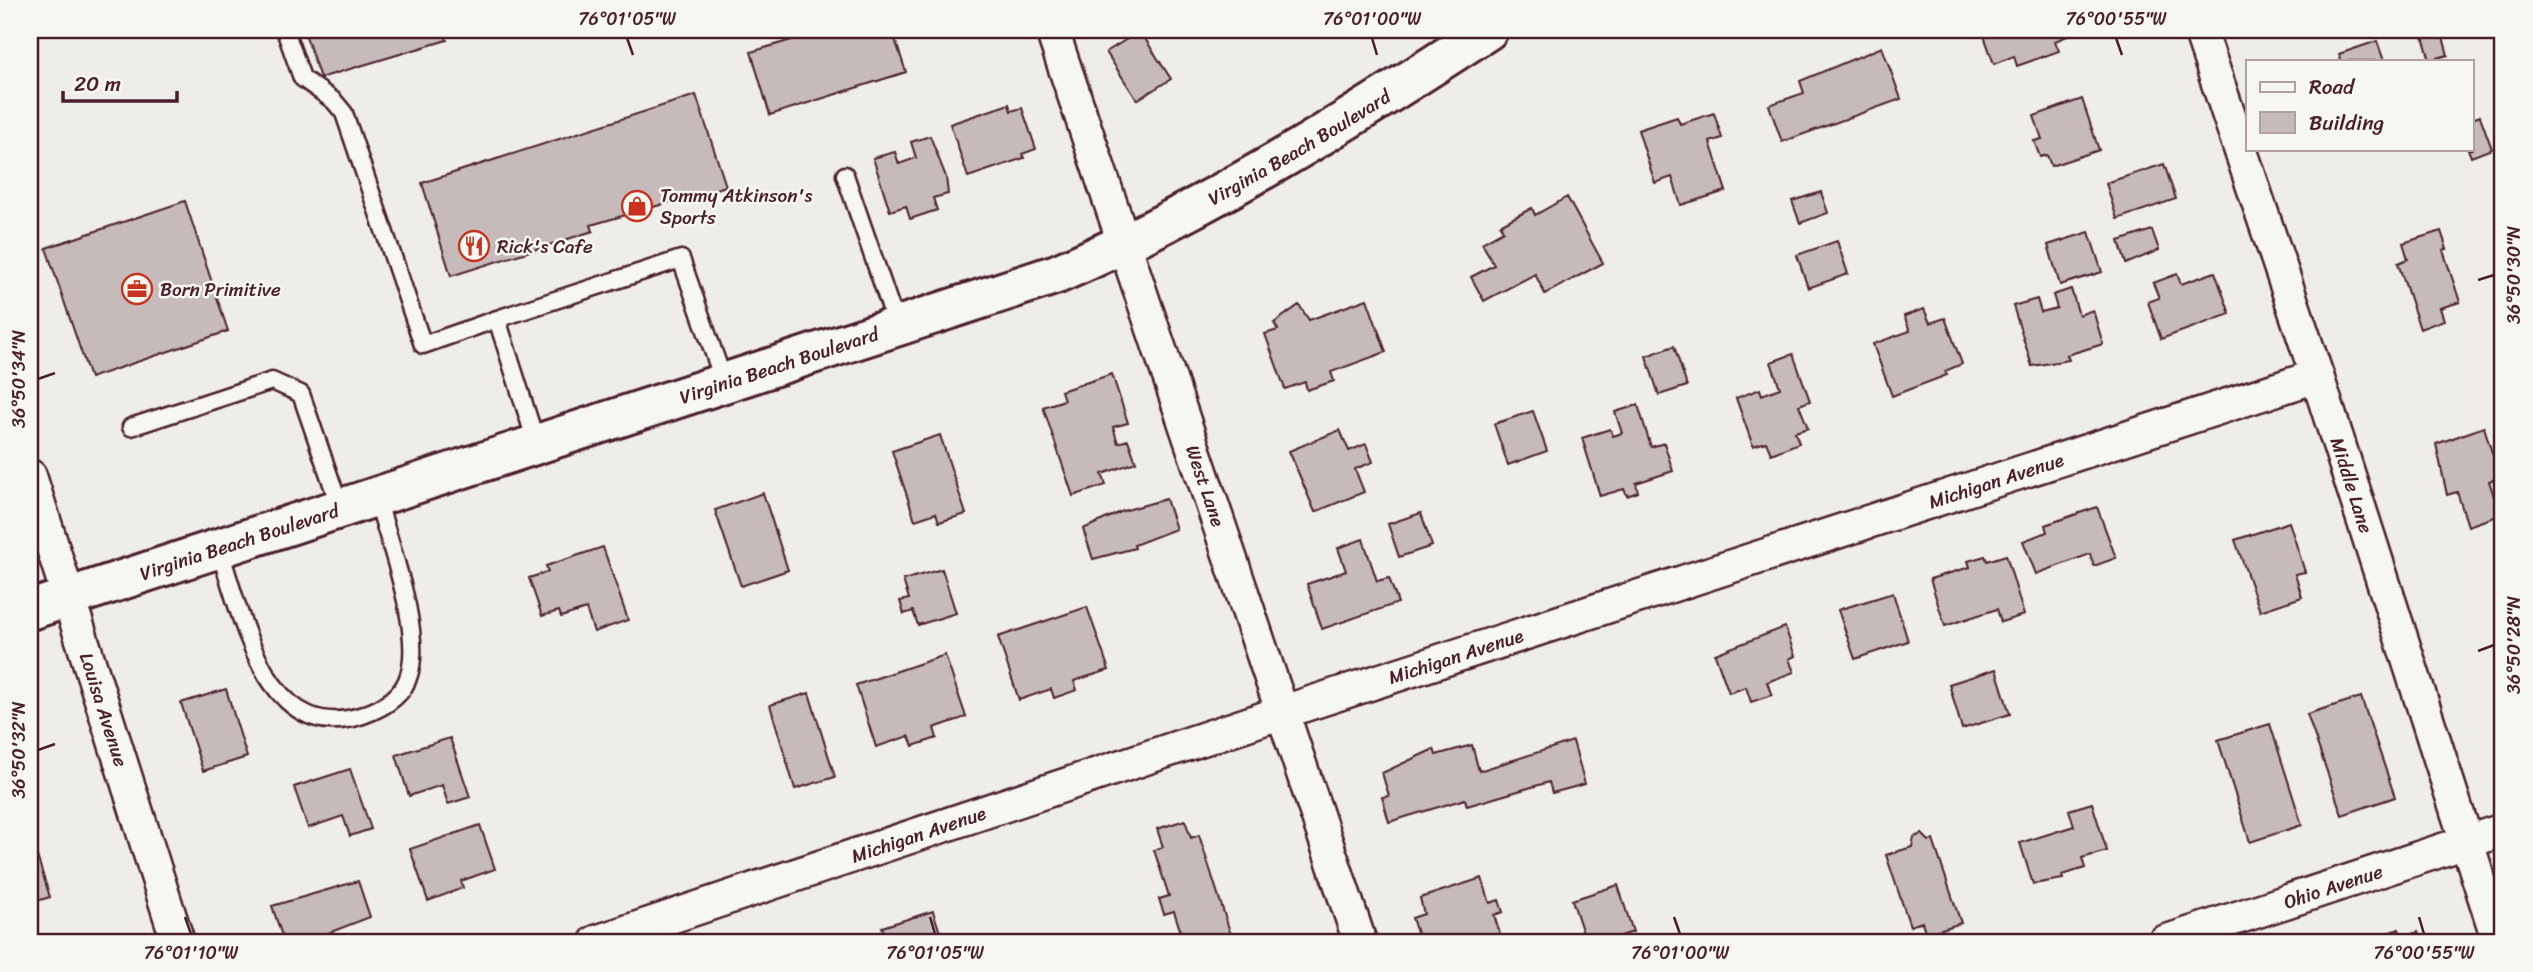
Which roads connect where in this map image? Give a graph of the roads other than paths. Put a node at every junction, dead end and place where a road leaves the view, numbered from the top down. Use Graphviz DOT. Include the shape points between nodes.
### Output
graph roads {
  1 [pos="285,30"];
  2 [pos="1052,30"];
  3 [pos="1488,30"];
  4 [pos="2200,30"];
  5 [pos="845,175"];
  6 [pos="1123,246"];
  7 [pos="497,318"];
  8 [pos="898,328"];
  9 [pos="2317,376"];
  10 [pos="725,385"];
  11 [pos="131,427"];
  12 [pos="537,446"];
  13 [pos="30,476"];
  14 [pos="377,498"];
  15 [pos="341,510"];
  16 [pos="219,549"];
  17 [pos="70,597"];
  18 [pos="30,610"];
  19 [pos="1283,712"];
  20 [pos="2503,830"];
  21 [pos="2467,843"];
  22 [pos="178,942"];
  23 [pos="596,942"];
  24 [pos="1360,942"];
  25 [pos="2164,942"];
  26 [pos="2499,942"];
  1 -- 7 [label="lane" via="302,78 334,100 344,113 423,345"];
  2 -- 6 [label="street, West Lane"];
  3 -- 6 [label="main road, Virginia Beach Boulevard" via="1283,159"];
  4 -- 9 [label="street, Middle Lane"];
  5 -- 8 [label="lane"];
  6 -- 8 [label="main road, Virginia Beach Boulevard" via="1057,274"];
  6 -- 19 [label="street, West Lane"];
  7 -- 10 [label="lane" via="681,259"];
  7 -- 12 [label="lane"];
  8 -- 10 [label="main road, Virginia Beach Boulevard"];
  9 -- 19 [label="street, Michigan Avenue"];
  9 -- 21 [label="street, Middle Lane"];
  10 -- 12 [label="main road, Virginia Beach Boulevard"];
  11 -- 15 [label="lane" via="272,380 301,394"];
  12 -- 14 [label="main road, Virginia Beach Boulevard"];
  13 -- 17 [label="street, Louisa Avenue"];
  14 -- 15 [label="main road, Virginia Beach Boulevard"];
  14 -- 16 [label="lane" via="412,628 409,676 388,706 346,721 311,716 278,695 261,669"];
  15 -- 16 [label="main road, Virginia Beach Boulevard"];
  16 -- 17 [label="main road, Virginia Beach Boulevard"];
  17 -- 18 [label="main road, Virginia Beach Boulevard"];
  17 -- 22 [label="street, Louisa Avenue"];
  19 -- 23 [label="street, Michigan Avenue"];
  19 -- 24 [label="street, West Lane"];
  20 -- 21 [label="street, Ohio Avenue"];
  21 -- 25 [label="street, Ohio Avenue"];
  21 -- 26 [label="street, Middle Lane"];
}
